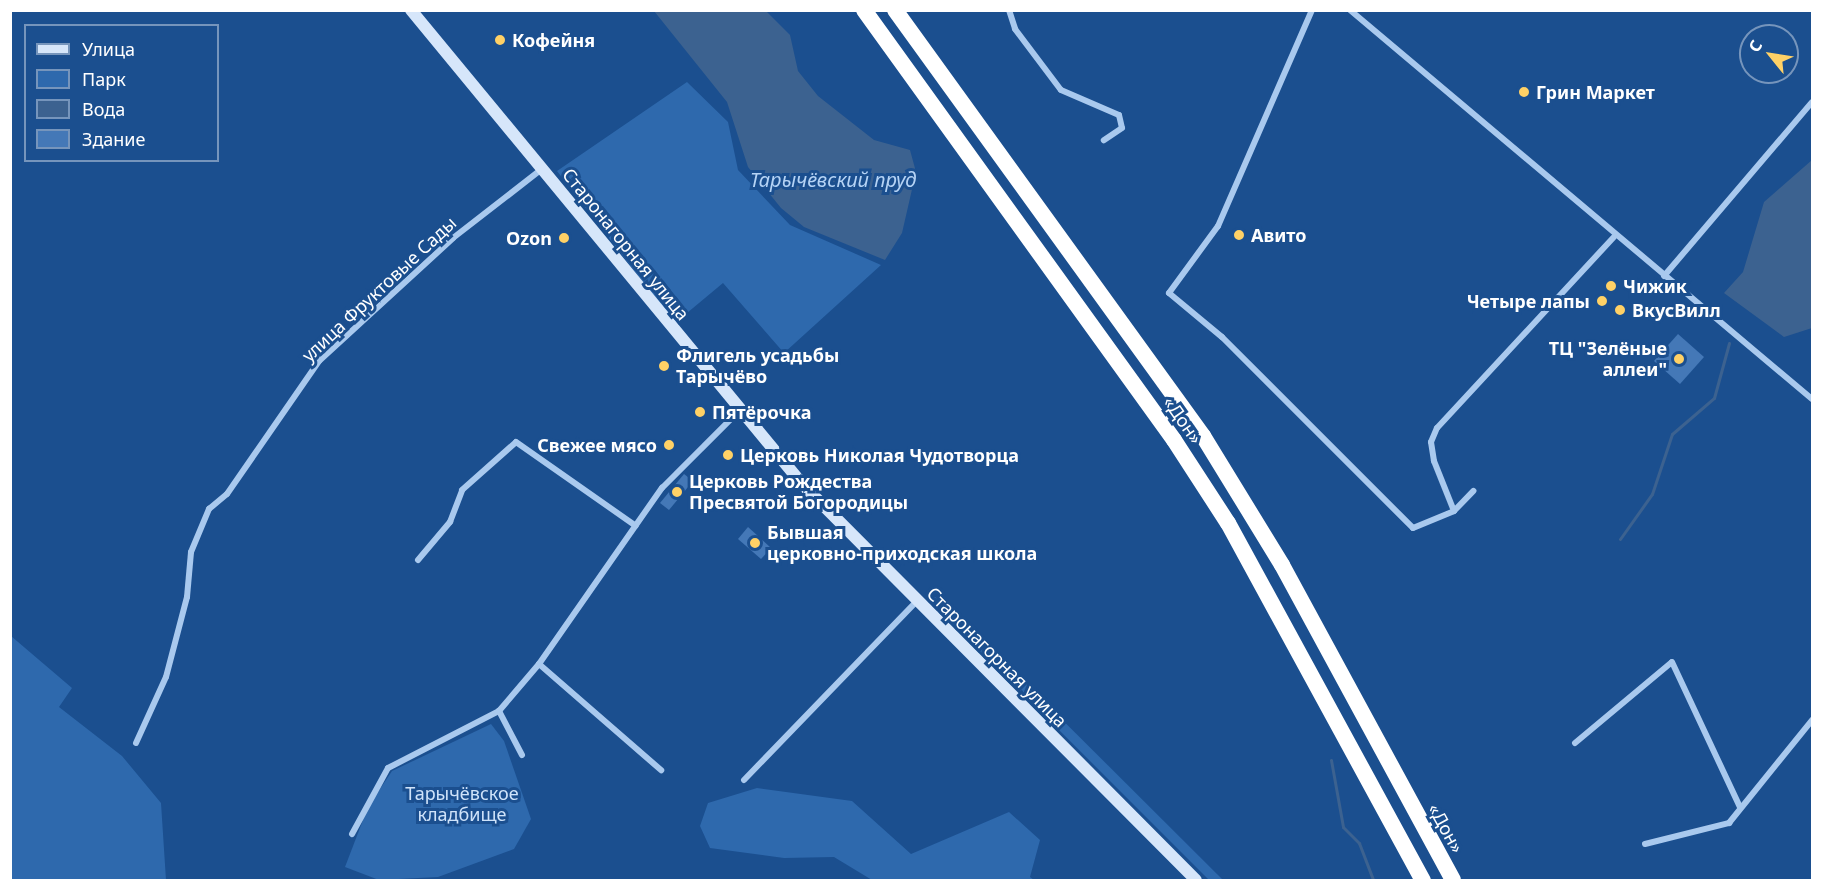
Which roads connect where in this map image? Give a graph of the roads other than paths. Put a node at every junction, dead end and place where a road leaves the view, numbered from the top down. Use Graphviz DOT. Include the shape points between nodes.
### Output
graph roads {
  1 [pos="411,10"];
  2 [pos="864,10"];
  3 [pos="895,10"];
  4 [pos="1009,10"];
  5 [pos="1312,10"];
  6 [pos="1350,10"];
  7 [pos="1812,102"];
  8 [pos="1104,140"];
  9 [pos="542,169"];
  10 [pos="1614,237"];
  11 [pos="1664,276"];
  12 [pos="1812,399"];
  13 [pos="739,411"];
  14 [pos="1473,491"];
  15 [pos="1454,511"];
  16 [pos="636,526"];
  17 [pos="418,560"];
  18 [pos="916,602"];
  19 [pos="539,664"];
  20 [pos="499,711"];
  21 [pos="1812,720"];
  22 [pos="136,743"];
  23 [pos="1575,743"];
  24 [pos="522,755"];
  25 [pos="661,770"];
  26 [pos="744,780"];
  27 [pos="1740,807"];
  28 [pos="352,834"];
  29 [pos="1645,844"];
  30 [pos="1196,880"];
  31 [pos="1423,880"];
  32 [pos="1453,880"];
  1 -- 9 [label="main road, Старонагорная улица"];
  2 -- 31 [label="highway, «Дон»" via="1174,440 1228,523"];
  3 -- 32 [label="highway, «Дон»" via="1203,436 1281,565"];
  4 -- 8 [label="street" via="1015,29 1061,90 1119,115 1122,128"];
  5 -- 15 [label="street" via="1218,226 1169,293 1222,337 1413,528"];
  6 -- 10 [label="street"];
  7 -- 11 [label="street"];
  9 -- 13 [label="main road, Старонагорная улица"];
  9 -- 22 [label="street, улица Фруктовые Сады" via="453,238 319,361 227,494 209,509 191,552 187,597 166,677"];
  10 -- 11 [label="street"];
  10 -- 15 [label="street" via="1437,428 1431,442 1434,462"];
  11 -- 12 [label="street"];
  13 -- 16 [label="street" via="662,488"];
  13 -- 18 [label="main road, Старонагорная улица"];
  14 -- 15 [label="street"];
  16 -- 17 [label="street" via="516,442 462,490 450,522"];
  16 -- 19 [label="street"];
  18 -- 26 [label="street"];
  18 -- 30 [label="main road, Старонагорная улица"];
  19 -- 20 [label="street"];
  19 -- 25 [label="street"];
  20 -- 24 [label="street"];
  20 -- 28 [label="street" via="388,768"];
  21 -- 27 [label="street"];
  23 -- 27 [label="street" via="1672,662"];
  27 -- 29 [label="street" via="1729,824"];
}
